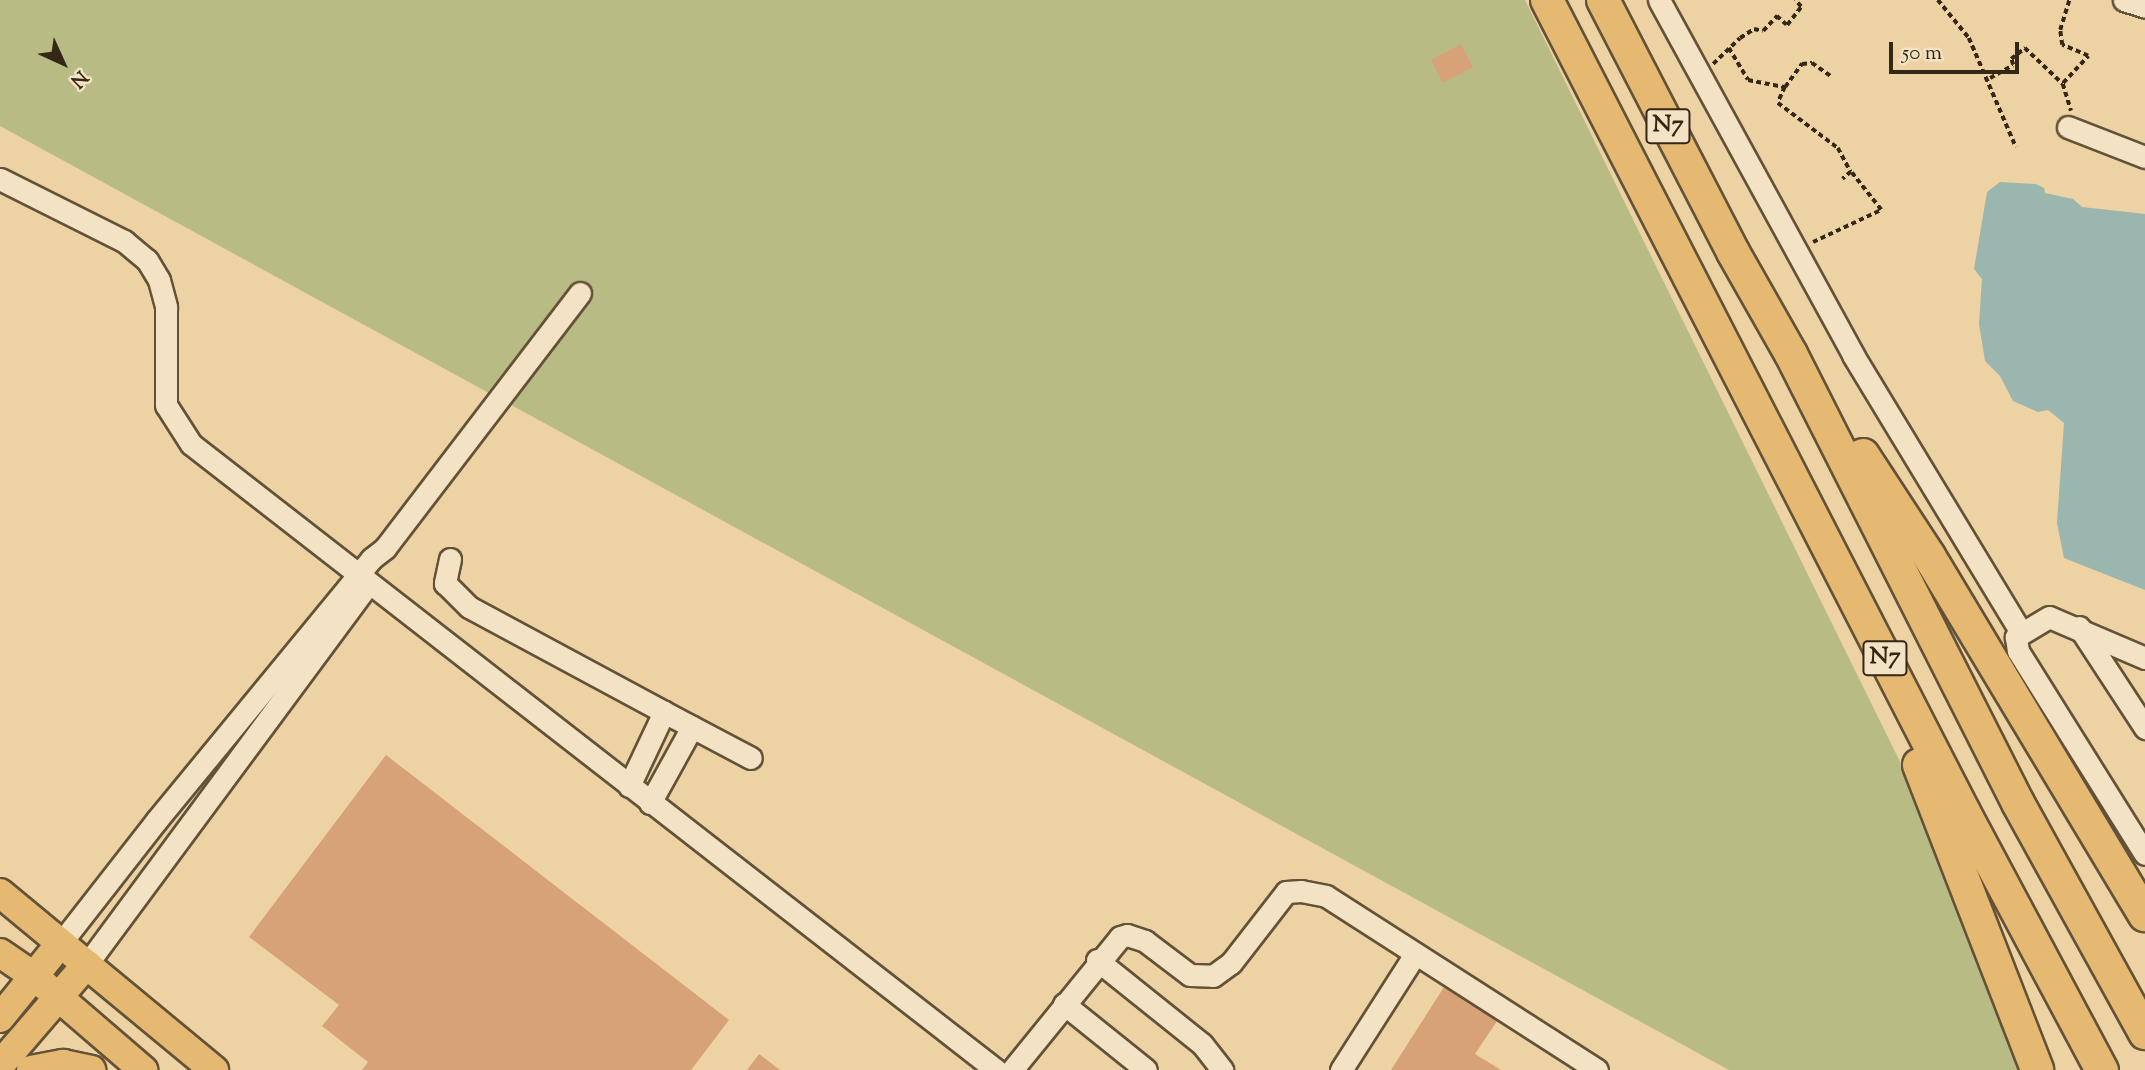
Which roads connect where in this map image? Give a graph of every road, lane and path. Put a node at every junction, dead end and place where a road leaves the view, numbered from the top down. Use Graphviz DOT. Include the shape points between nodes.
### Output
graph roads {
  1 [pos="1547,0"];
  2 [pos="1603,0"];
  3 [pos="1659,0"];
  4 [pos="1796,0"];
  5 [pos="1938,0"];
  6 [pos="2069,0"];
  7 [pos="2124,0"];
  8 [pos="2145,7"];
  9 [pos="1729,48"];
  10 [pos="1832,77"];
  11 [pos="1701,78"];
  12 [pos="1989,78"];
  13 [pos="2063,84"];
  14 [pos="1784,87"];
  15 [pos="2068,127"];
  16 [pos="2016,147"];
  17 [pos="2145,157"];
  18 [pos="1851,172"];
  19 [pos="0,179"];
  20 [pos="1843,179"];
  21 [pos="1672,242"];
  22 [pos="1796,251"];
  23 [pos="580,293"];
  24 [pos="1791,354"];
  25 [pos="450,559"];
  26 [pos="363,581"];
  27 [pos="2079,628"];
  28 [pos="2020,631"];
  29 [pos="2145,658"];
  30 [pos="664,712"];
  31 [pos="692,727"];
  32 [pos="2145,728"];
  33 [pos="751,758"];
  34 [pos="629,786"];
  35 [pos="650,803"];
  36 [pos="2145,854"];
  37 [pos="0,893"];
  38 [pos="2145,915"];
  39 [pos="60,944"];
  40 [pos="0,953"];
  41 [pos="1414,956"];
  42 [pos="1097,960"];
  43 [pos="88,964"];
  44 [pos="35,977"];
  45 [pos="60,998"];
  46 [pos="1063,1004"];
  47 [pos="0,1018"];
  48 [pos="2145,1033"];
  49 [pos="0,1065"];
  50 [pos="31,1070"];
  51 [pos="91,1070"];
  52 [pos="143,1070"];
  53 [pos="214,1070"];
  54 [pos="996,1070"];
  55 [pos="1012,1070"];
  56 [pos="1146,1070"];
  57 [pos="1222,1070"];
  58 [pos="1341,1070"];
  59 [pos="1597,1070"];
  60 [pos="2037,1070"];
  61 [pos="2102,1070"];
  1 -- 21 [label="highway, N7"];
  2 -- 24 [label="highway, N7"];
  3 -- 11 [label="street"];
  4 -- 9 [label="path" via="1801,6 1787,24 1777,16 1763,31 1754,29"];
  5 -- 12 [label="path" via="1969,38"];
  6 -- 13 [label="path" via="2060,30 2062,45 2088,56"];
  7 -- 8 [label="street"];
  9 -- 11 [label="path"];
  9 -- 14 [label="path" via="1748,80"];
  10 -- 14 [label="path" via="1812,63 1802,64"];
  11 -- 22 [label="street"];
  12 -- 13 [label="path" via="2013,65 2011,59 2025,48"];
  12 -- 16 [label="path"];
  13 -- 15 [label="path" via="2072,109"];
  14 -- 18 [label="path" via="1778,103 1838,148"];
  15 -- 17 [label="street"];
  18 -- 20 [label="path"];
  18 -- 22 [label="path" via="1869,191 1879,214"];
  19 -- 26 [label="street" via="124,241 147,260 159,280 166,307 165,393 175,426 191,444"];
  21 -- 60 [label="highway" via="1668,267 1926,780"];
  21 -- 61 [label="highway, N7" via="1969,823"];
  22 -- 28 [label="street"];
  23 -- 26 [label="street" via="385,548 381,568"];
  24 -- 38 [label="highway" via="1915,532"];
  24 -- 48 [label="highway, N7" via="2018,803"];
  25 -- 30 [label="street" via="445,583 469,607"];
  26 -- 34 [label="street"];
  26 -- 39 [label="street"];
  26 -- 43 [label="street"];
  27 -- 28 [label="street" via="2049,617"];
  27 -- 29 [label="street"];
  27 -- 32 [label="street"];
  28 -- 36 [label="street" via="2018,651"];
  30 -- 31 [label="street"];
  30 -- 34 [label="street"];
  31 -- 33 [label="street"];
  31 -- 35 [label="street"];
  34 -- 35 [label="street"];
  35 -- 54 [label="street"];
  37 -- 39 [label="main road"];
  39 -- 43 [label="main road"];
  39 -- 44 [label="main road"];
  40 -- 44 [label="main road"];
  41 -- 42 [label="street" via="1326,896 1301,891 1286,892 1231,963 1213,976 1190,975 1144,941 1127,935"];
  41 -- 58 [label="street"];
  41 -- 59 [label="street"];
  42 -- 46 [label="street"];
  42 -- 57 [label="street" via="1202,1044"];
  43 -- 45 [label="main road"];
  43 -- 53 [label="main road"];
  44 -- 45 [label="main road"];
  44 -- 47 [label="main road"];
  45 -- 49 [label="main road"];
  45 -- 52 [label="main road"];
  46 -- 55 [label="street"];
  46 -- 56 [label="street"];
  50 -- 51 [label="main road" via="63,1064"];
}
